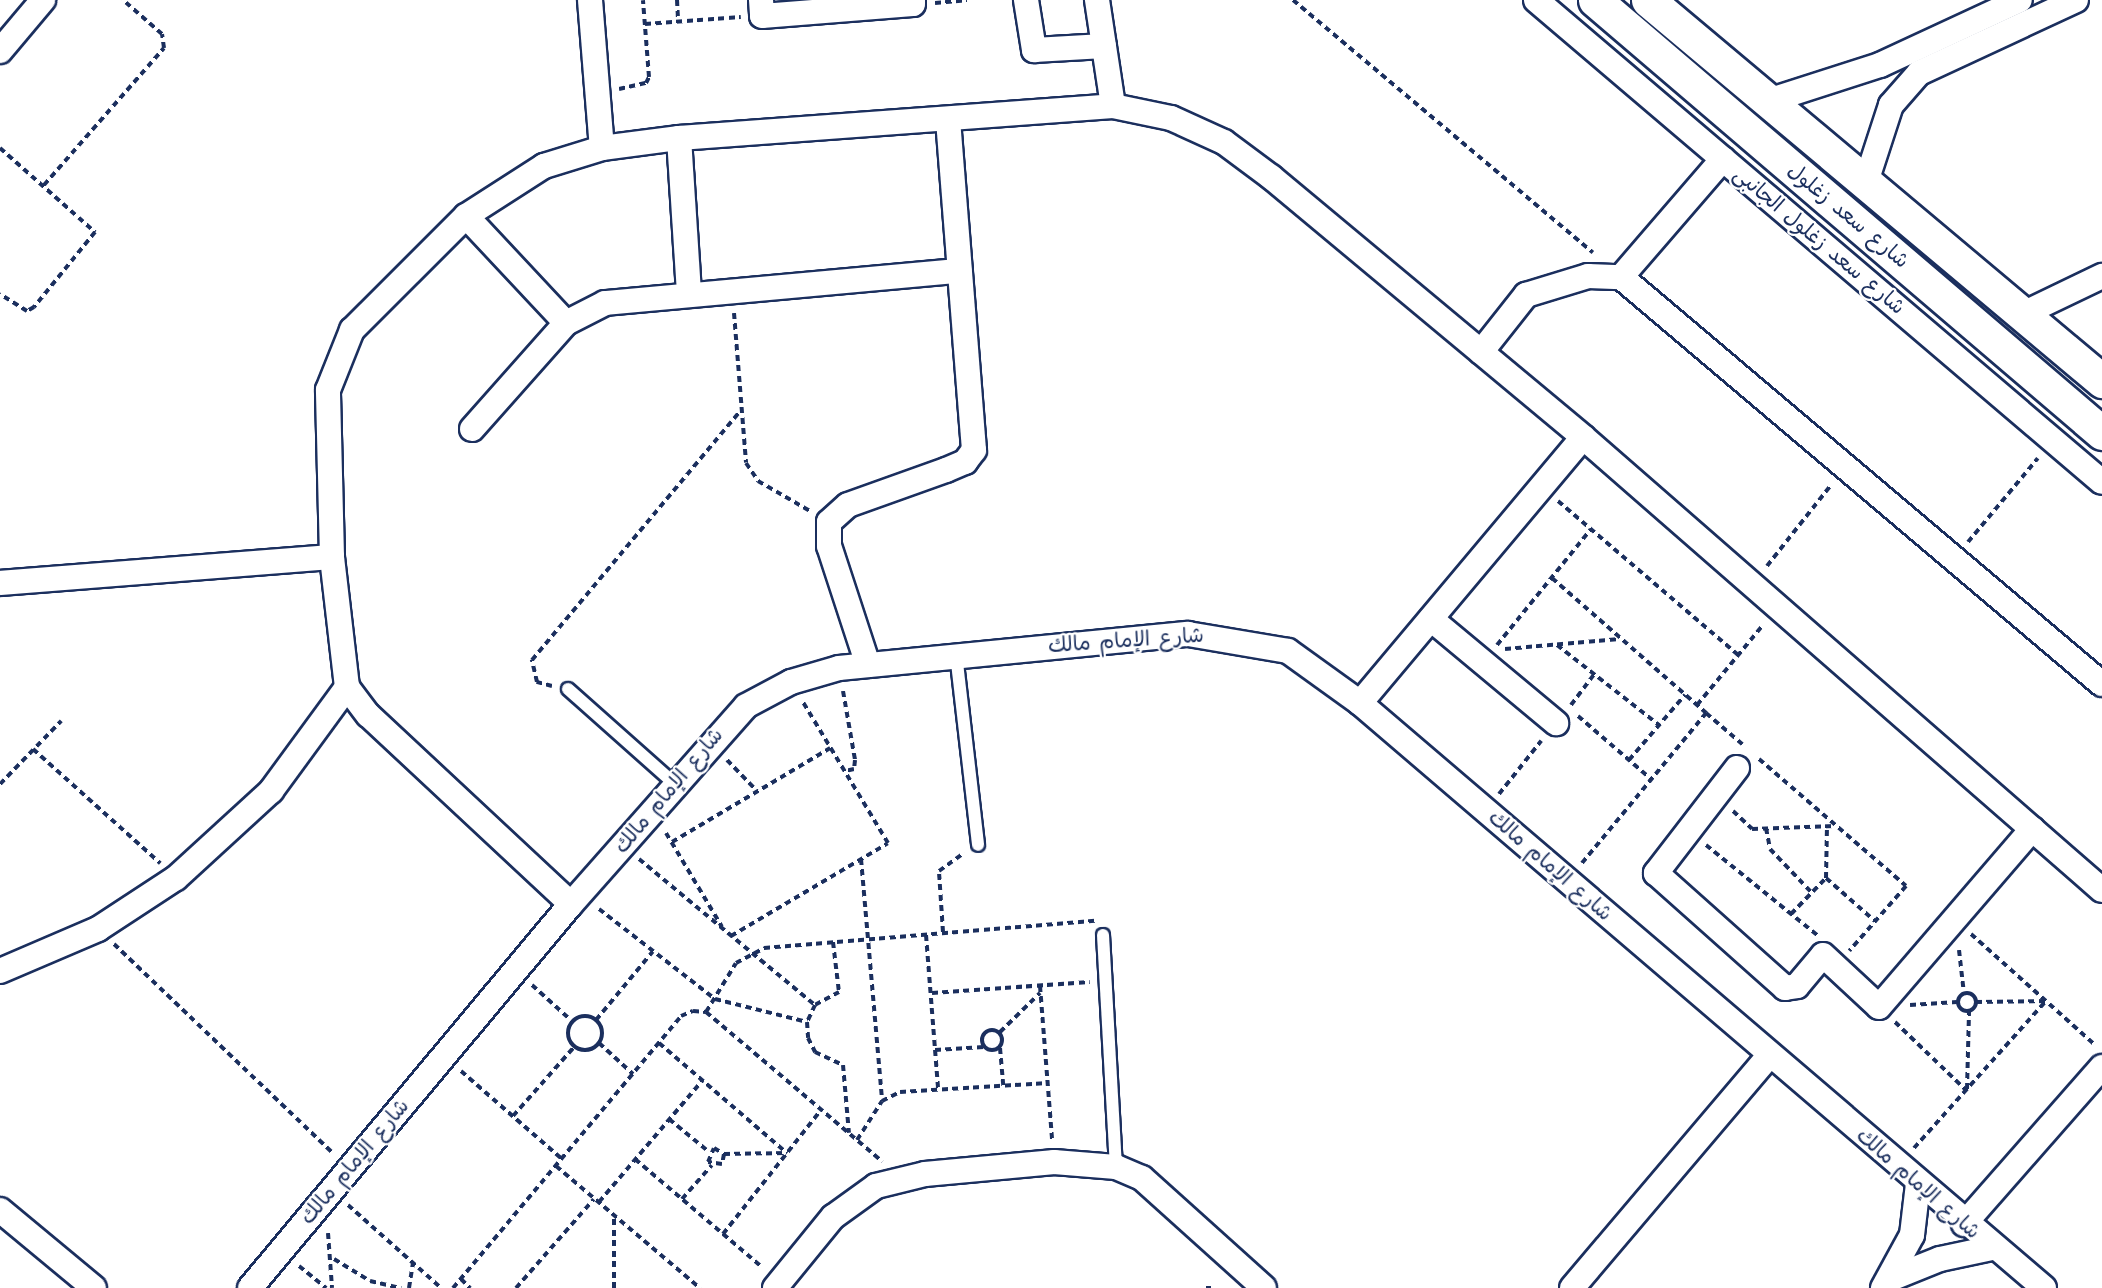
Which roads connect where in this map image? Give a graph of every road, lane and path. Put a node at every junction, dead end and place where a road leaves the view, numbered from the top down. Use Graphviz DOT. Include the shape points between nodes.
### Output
graph roads {
  1 [pos="43,0"];
  2 [pos="123,0"];
  3 [pos="590,0"];
  4 [pos="643,0"];
  5 [pos="676,0"];
  6 [pos="967,0"];
  7 [pos="1026,0"];
  8 [pos="1097,0"];
  9 [pos="1293,0"];
  10 [pos="1536,0"];
  11 [pos="1648,0"];
  12 [pos="2020,0"];
  13 [pos="2076,0"];
  14 [pos="913,2"];
  15 [pos="1602,2"];
  16 [pos="762,8"];
  17 [pos="678,22"];
  18 [pos="645,24"];
  19 [pos="1104,46"];
  20 [pos="0,51"];
  21 [pos="598,92"];
  22 [pos="1771,100"];
  23 [pos="1113,106"];
  24 [pos="948,119"];
  25 [pos="679,138"];
  26 [pos="0,148"];
  27 [pos="602,148"];
  28 [pos="1723,159"];
  29 [pos="44,185"];
  30 [pos="1865,185"];
  31 [pos="466,216"];
  32 [pos="960,271"];
  33 [pos="2102,276"];
  34 [pos="1621,277"];
  35 [pos="732,289"];
  36 [pos="689,293"];
  37 [pos="0,294"];
  38 [pos="2023,314"];
  39 [pos="566,323"];
  40 [pos="1481,352"];
  41 [pos="2102,381"];
  42 [pos="740,411"];
  43 [pos="472,429"];
  44 [pos="2102,433"];
  45 [pos="1583,437"];
  46 [pos="2054,440"];
  47 [pos="1845,467"];
  48 [pos="2102,482"];
  49 [pos="1542,487"];
  50 [pos="829,522"];
  51 [pos="1591,528"];
  52 [pos="332,557"];
  53 [pos="1953,559"];
  54 [pos="1552,578"];
  55 [pos="0,583"];
  56 [pos="1751,585"];
  57 [pos="1777,608"];
  58 [pos="1431,618"];
  59 [pos="1622,639"];
  60 [pos="1557,645"];
  61 [pos="956,654"];
  62 [pos="1738,655"];
  63 [pos="868,664"];
  64 [pos="839,668"];
  65 [pos="791,682"];
  66 [pos="2102,684"];
  67 [pos="347,687"];
  68 [pos="568,689"];
  69 [pos="1685,695"];
  70 [pos="1360,703"];
  71 [pos="1696,705"];
  72 [pos="1706,713"];
  73 [pos="1562,715"];
  74 [pos="61,721"];
  75 [pos="1659,725"];
  76 [pos="710,742"];
  77 [pos="830,748"];
  78 [pos="33,749"];
  79 [pos="1629,760"];
  80 [pos="1737,768"];
  81 [pos="844,771"];
  82 [pos="1652,779"];
  83 [pos="0,784"];
  84 [pos="675,784"];
  85 [pos="758,791"];
  86 [pos="1715,795"];
  87 [pos="652,810"];
  88 [pos="1827,826"];
  89 [pos="1836,826"];
  90 [pos="1766,828"];
  91 [pos="1687,829"];
  92 [pos="2032,830"];
  93 [pos="672,843"];
  94 [pos="622,845"];
  95 [pos="978,845"];
  96 [pos="861,860"];
  97 [pos="176,878"];
  98 [pos="1826,878"];
  99 [pos="1567,881"];
  100 [pos="2102,890"];
  101 [pos="1812,893"];
  102 [pos="576,899"];
  103 [pos="1791,914"];
  104 [pos="1955,919"];
  105 [pos="1875,921"];
  106 [pos="98,929"];
  107 [pos="724,930"];
  108 [pos="943,932"];
  109 [pos="926,934"];
  110 [pos="1103,935"];
  111 [pos="731,936"];
  112 [pos="868,939"];
  113 [pos="833,942"];
  114 [pos="653,951"];
  115 [pos="751,952"];
  116 [pos="1829,961"];
  117 [pos="516,970"];
  118 [pos="0,971"];
  119 [pos="1106,981"];
  120 [pos="1040,986"];
  121 [pos="1040,992"];
  122 [pos="932,993"];
  123 [pos="1964,994"];
  124 [pos="715,999"];
  125 [pos="2046,1001"];
  126 [pos="1958,1002"];
  127 [pos="1976,1002"];
  128 [pos="815,1005"];
  129 [pos="1879,1007"];
  130 [pos="1969,1011"];
  131 [pos="706,1012"];
  132 [pos="596,1020"];
  133 [pos="573,1022"];
  134 [pos="807,1022"];
  135 [pos="1000,1032"];
  136 [pos="599,1043"];
  137 [pos="659,1043"];
  138 [pos="575,1046"];
  139 [pos="984,1047"];
  140 [pos="1000,1048"];
  141 [pos="936,1050"];
  142 [pos="2102,1052"];
  143 [pos="444,1056"];
  144 [pos="1769,1056"];
  145 [pos="2102,1067"];
  146 [pos="633,1074"];
  147 [pos="703,1080"];
  148 [pos="1048,1083"];
  149 [pos="1003,1086"];
  150 [pos="938,1089"];
  151 [pos="1966,1090"];
  152 [pos="882,1101"];
  153 [pos="821,1110"];
  154 [pos="513,1116"];
  155 [pos="669,1119"];
  156 [pos="849,1133"];
  157 [pos="857,1140"];
  158 [pos="708,1151"];
  159 [pos="787,1153"];
  160 [pos="724,1154"];
  161 [pos="562,1159"];
  162 [pos="634,1159"];
  163 [pos="1054,1162"];
  164 [pos="712,1165"];
  165 [pos="556,1166"];
  166 [pos="1116,1167"];
  167 [pos="1897,1167"];
  168 [pos="350,1169"];
  169 [pos="901,1178"];
  170 [pos="1918,1184"];
  171 [pos="332,1191"];
  172 [pos="682,1199"];
  173 [pos="596,1200"];
  174 [pos="316,1209"];
  175 [pos="0,1210"];
  176 [pos="614,1215"];
  177 [pos="1964,1224"];
  178 [pos="723,1234"];
  179 [pos="1992,1248"];
  180 [pos="281,1251"];
  181 [pos="334,1259"];
  182 [pos="413,1262"];
  183 [pos="461,1279"];
  184 [pos="1886,1284"];
  185 [pos="778,1285"];
  186 [pos="93,1288"];
  187 [pos="250,1288"];
  188 [pos="326,1288"];
  189 [pos="332,1288"];
  190 [pos="401,1288"];
  191 [pos="409,1288"];
  192 [pos="441,1288"];
  193 [pos="453,1288"];
  194 [pos="470,1288"];
  195 [pos="516,1288"];
  196 [pos="614,1288"];
  197 [pos="700,1288"];
  198 [pos="1206,1288"];
  199 [pos="1211,1288"];
  200 [pos="1264,1288"];
  201 [pos="1572,1288"];
  202 [pos="2044,1288"];
  1 -- 20 [label="street"];
  2 -- 29 [label="path" via="162,34 164,48"];
  3 -- 21 [label="street"];
  4 -- 18 [label="path"];
  5 -- 17 [label="path"];
  6 -- 14 [label="path"];
  7 -- 19 [label="street" via="1034,50"];
  8 -- 19 [label="street"];
  9 -- 34 [label="path"];
  10 -- 28 [label="street, شارع سعد زغلول الجانبى"];
  11 -- 22 [label="main road, شارع سعد زغلول"];
  12 -- 22 [label="street" via="1880,65"];
  13 -- 30 [label="street" via="1919,73 1891,105"];
  14 -- 16 [label="street"];
  15 -- 44 [label="main road, شارع سعد زغلول"];
  16 -- 17 [label="path"];
  17 -- 18 [label="path"];
  18 -- 21 [label="path" via="646,83"];
  19 -- 23 [label="street"];
  21 -- 27 [label="street"];
  22 -- 30 [label="main road, شارع سعد زغلول"];
  23 -- 24 [label="street"];
  23 -- 40 [label="street" via="1171,118 1224,142"];
  24 -- 25 [label="street"];
  24 -- 32 [label="street"];
  25 -- 27 [label="street"];
  25 -- 36 [label="street"];
  26 -- 29 [label="path"];
  27 -- 31 [label="street" via="544,166"];
  28 -- 34 [label="street"];
  28 -- 46 [label="street, شارع سعد زغلول الجانبى"];
  29 -- 37 [label="path" via="91,225 92,240 34,307 27,311"];
  30 -- 38 [label="main road, شارع سعد زغلول"];
  31 -- 39 [label="street"];
  31 -- 52 [label="street" via="352,330 332,369"];
  32 -- 35 [label="street"];
  32 -- 50 [label="street" via="971,457 848,505"];
  33 -- 38 [label="street"];
  34 -- 40 [label="street" via="1578,278 1526,295"];
  34 -- 47 [label="street"];
  35 -- 36 [label="street"];
  35 -- 42 [label="path"];
  36 -- 39 [label="street" via="605,303"];
  38 -- 41 [label="main road, شارع سعد زغلول"];
  39 -- 43 [label="street"];
  40 -- 45 [label="street"];
  42 -- 50 [label="path" via="746,464 758,481"];
  42 -- 68 [label="path" via="532,660 537,682"];
  45 -- 49 [label="street"];
  45 -- 56 [label="street"];
  46 -- 48 [label="street, شارع سعد زغلول الجانبى"];
  46 -- 53 [label="path"];
  47 -- 53 [label="street"];
  47 -- 56 [label="path"];
  49 -- 51 [label="path"];
  49 -- 58 [label="street"];
  50 -- 63 [label="street" via="829,546"];
  51 -- 54 [label="path"];
  51 -- 62 [label="path"];
  52 -- 55 [label="street"];
  52 -- 67 [label="street"];
  53 -- 66 [label="street"];
  54 -- 59 [label="path"];
  54 -- 60 [label="path" via="1492,651"];
  56 -- 57 [label="street"];
  57 -- 62 [label="path"];
  57 -- 92 [label="street"];
  58 -- 70 [label="street"];
  58 -- 73 [label="street"];
  59 -- 60 [label="path"];
  59 -- 69 [label="path"];
  60 -- 75 [label="path"];
  61 -- 63 [label="street, شارع الإمام مالك"];
  61 -- 70 [label="street, شارع الإمام مالك" via="1154,636 1222,636 1288,651"];
  61 -- 95 [label="lane"];
  62 -- 71 [label="path"];
  63 -- 64 [label="street, شارع الإمام مالك"];
  64 -- 65 [label="street, شارع الإمام مالك"];
  64 -- 81 [label="path" via="855,760 854,769"];
  65 -- 76 [label="street, شارع الإمام مالك" via="746,706"];
  65 -- 77 [label="path"];
  67 -- 97 [label="street" via="271,791"];
  67 -- 102 [label="street" via="368,716"];
  68 -- 84 [label="lane"];
  69 -- 71 [label="path"];
  69 -- 75 [label="path"];
  70 -- 99 [label="street, شارع الإمام مالك"];
  71 -- 72 [label="path"];
  72 -- 82 [label="path"];
  72 -- 89 [label="path"];
  73 -- 79 [label="path"];
  74 -- 78 [label="path"];
  75 -- 79 [label="path"];
  76 -- 84 [label="street, شارع الإمام مالك"];
  76 -- 85 [label="path"];
  77 -- 81 [label="path"];
  77 -- 85 [label="path"];
  78 -- 83 [label="path"];
  78 -- 97 [label="path"];
  79 -- 82 [label="path"];
  80 -- 86 [label="street"];
  81 -- 96 [label="path" via="888,843"];
  82 -- 99 [label="path"];
  84 -- 87 [label="street, شارع الإمام مالك"];
  85 -- 93 [label="path"];
  86 -- 90 [label="path" via="1752,829"];
  86 -- 91 [label="street"];
  87 -- 93 [label="path"];
  87 -- 94 [label="street, شارع الإمام مالك"];
  88 -- 89 [label="path"];
  88 -- 90 [label="path"];
  88 -- 98 [label="path"];
  89 -- 105 [label="path" via="1906,886"];
  90 -- 101 [label="path" via="1770,849"];
  91 -- 103 [label="path"];
  91 -- 116 [label="street" via="1657,867 1659,879 1785,988 1797,986"];
  92 -- 100 [label="street"];
  92 -- 104 [label="street"];
  93 -- 107 [label="path"];
  94 -- 102 [label="street, شارع الإمام مالك"];
  94 -- 107 [label="path"];
  95 -- 108 [label="path" via="939,871"];
  96 -- 111 [label="path"];
  96 -- 112 [label="path"];
  97 -- 106 [label="street"];
  98 -- 101 [label="path"];
  98 -- 105 [label="path"];
  99 -- 144 [label="street, شارع الإمام مالك"];
  101 -- 103 [label="path"];
  102 -- 114 [label="path"];
  102 -- 117 [label="street, شارع الإمام مالك"];
  103 -- 116 [label="path" via="1818,936"];
  104 -- 123 [label="path"];
  104 -- 125 [label="path"];
  104 -- 129 [label="street"];
  105 -- 116 [label="path"];
  106 -- 118 [label="street"];
  106 -- 168 [label="path"];
  107 -- 111 [label="path"];
  108 -- 109 [label="path"];
  108 -- 110 [label="path" via="1089,918"];
  109 -- 112 [label="path"];
  109 -- 122 [label="path"];
  110 -- 119 [label="lane"];
  111 -- 115 [label="path"];
  112 -- 113 [label="path"];
  112 -- 152 [label="path"];
  113 -- 115 [label="path"];
  113 -- 128 [label="path" via="839,992"];
  114 -- 124 [label="path"];
  114 -- 132 [label="path"];
  115 -- 124 [label="path" via="736,963"];
  115 -- 128 [label="path"];
  116 -- 129 [label="street"];
  117 -- 133 [label="path"];
  117 -- 143 [label="street, شارع الإمام مالك"];
  119 -- 120 [label="path"];
  119 -- 166 [label="lane"];
  120 -- 121 [label="path"];
  120 -- 122 [label="path"];
  121 -- 135 [label="path"];
  121 -- 148 [label="path"];
  122 -- 141 [label="path"];
  123 -- 126 [label="path"];
  123 -- 127 [label="path"];
  124 -- 131 [label="path"];
  124 -- 134 [label="path"];
  125 -- 127 [label="path"];
  125 -- 142 [label="path"];
  125 -- 151 [label="path"];
  126 -- 129 [label="path"];
  126 -- 130 [label="path"];
  127 -- 130 [label="path"];
  128 -- 134 [label="path"];
  129 -- 151 [label="path"];
  130 -- 151 [label="path"];
  131 -- 137 [label="path" via="681,1016"];
  131 -- 153 [label="path"];
  132 -- 133 [label="path" via="584,1016"];
  132 -- 136 [label="path" via="602,1032"];
  133 -- 138 [label="path" via="569,1034"];
  134 -- 156 [label="path" via="815,1052 843,1065"];
  135 -- 139 [label="path" via="985,1032"];
  135 -- 140 [label="path"];
  136 -- 138 [label="path" via="587,1050"];
  136 -- 146 [label="path"];
  137 -- 146 [label="path"];
  137 -- 147 [label="path"];
  138 -- 154 [label="path"];
  139 -- 140 [label="path"];
  139 -- 141 [label="path"];
  140 -- 149 [label="path"];
  141 -- 150 [label="path"];
  143 -- 154 [label="path"];
  143 -- 168 [label="street, شارع الإمام مالك"];
  144 -- 167 [label="street, شارع الإمام مالك"];
  144 -- 201 [label="street"];
  145 -- 177 [label="street"];
  146 -- 161 [label="path"];
  147 -- 155 [label="path"];
  147 -- 159 [label="path"];
  148 -- 149 [label="path"];
  148 -- 163 [label="path"];
  149 -- 150 [label="path"];
  150 -- 152 [label="path" via="900,1092"];
  151 -- 167 [label="path"];
  152 -- 157 [label="path"];
  153 -- 156 [label="path"];
  153 -- 159 [label="path"];
  154 -- 161 [label="path"];
  155 -- 158 [label="path"];
  155 -- 162 [label="path"];
  156 -- 157 [label="path"];
  157 -- 169 [label="path"];
  158 -- 160 [label="path" via="714,1148"];
  158 -- 164 [label="path"];
  159 -- 160 [label="path"];
  159 -- 178 [label="path"];
  160 -- 164 [label="path" via="722,1164"];
  161 -- 165 [label="path"];
  162 -- 172 [label="path"];
  162 -- 173 [label="path"];
  163 -- 166 [label="street"];
  163 -- 169 [label="street"];
  164 -- 172 [label="path"];
  165 -- 173 [label="path"];
  165 -- 183 [label="path"];
  166 -- 200 [label="street" via="1142,1178"];
  167 -- 170 [label="street, شارع الإمام مالك"];
  168 -- 171 [label="street, شارع الإمام مالك"];
  169 -- 185 [label="street" via="876,1186 833,1217"];
  170 -- 177 [label="street, شارع الإمام مالك"];
  170 -- 184 [label="street" via="1912,1234"];
  171 -- 174 [label="street, شارع الإمام مالك"];
  171 -- 182 [label="path"];
  172 -- 178 [label="path"];
  173 -- 176 [label="path"];
  173 -- 195 [label="path"];
  174 -- 180 [label="street, شارع الإمام مالك"];
  174 -- 181 [label="path"];
  175 -- 186 [label="street"];
  176 -- 196 [label="path"];
  176 -- 197 [label="path"];
  177 -- 179 [label="street, شارع الإمام مالك"];
  178 -- 185 [label="path"];
  179 -- 184 [label="street" via="1940,1259"];
  179 -- 202 [label="street, شارع الإمام مالك"];
  180 -- 187 [label="street, شارع الإمام مالك"];
  180 -- 188 [label="path"];
  181 -- 189 [label="path"];
  181 -- 190 [label="path" via="370,1281"];
  182 -- 191 [label="path"];
  182 -- 192 [label="path"];
  183 -- 193 [label="path"];
  183 -- 194 [label="path"];
  198 -- 199 [label="path"];
}
